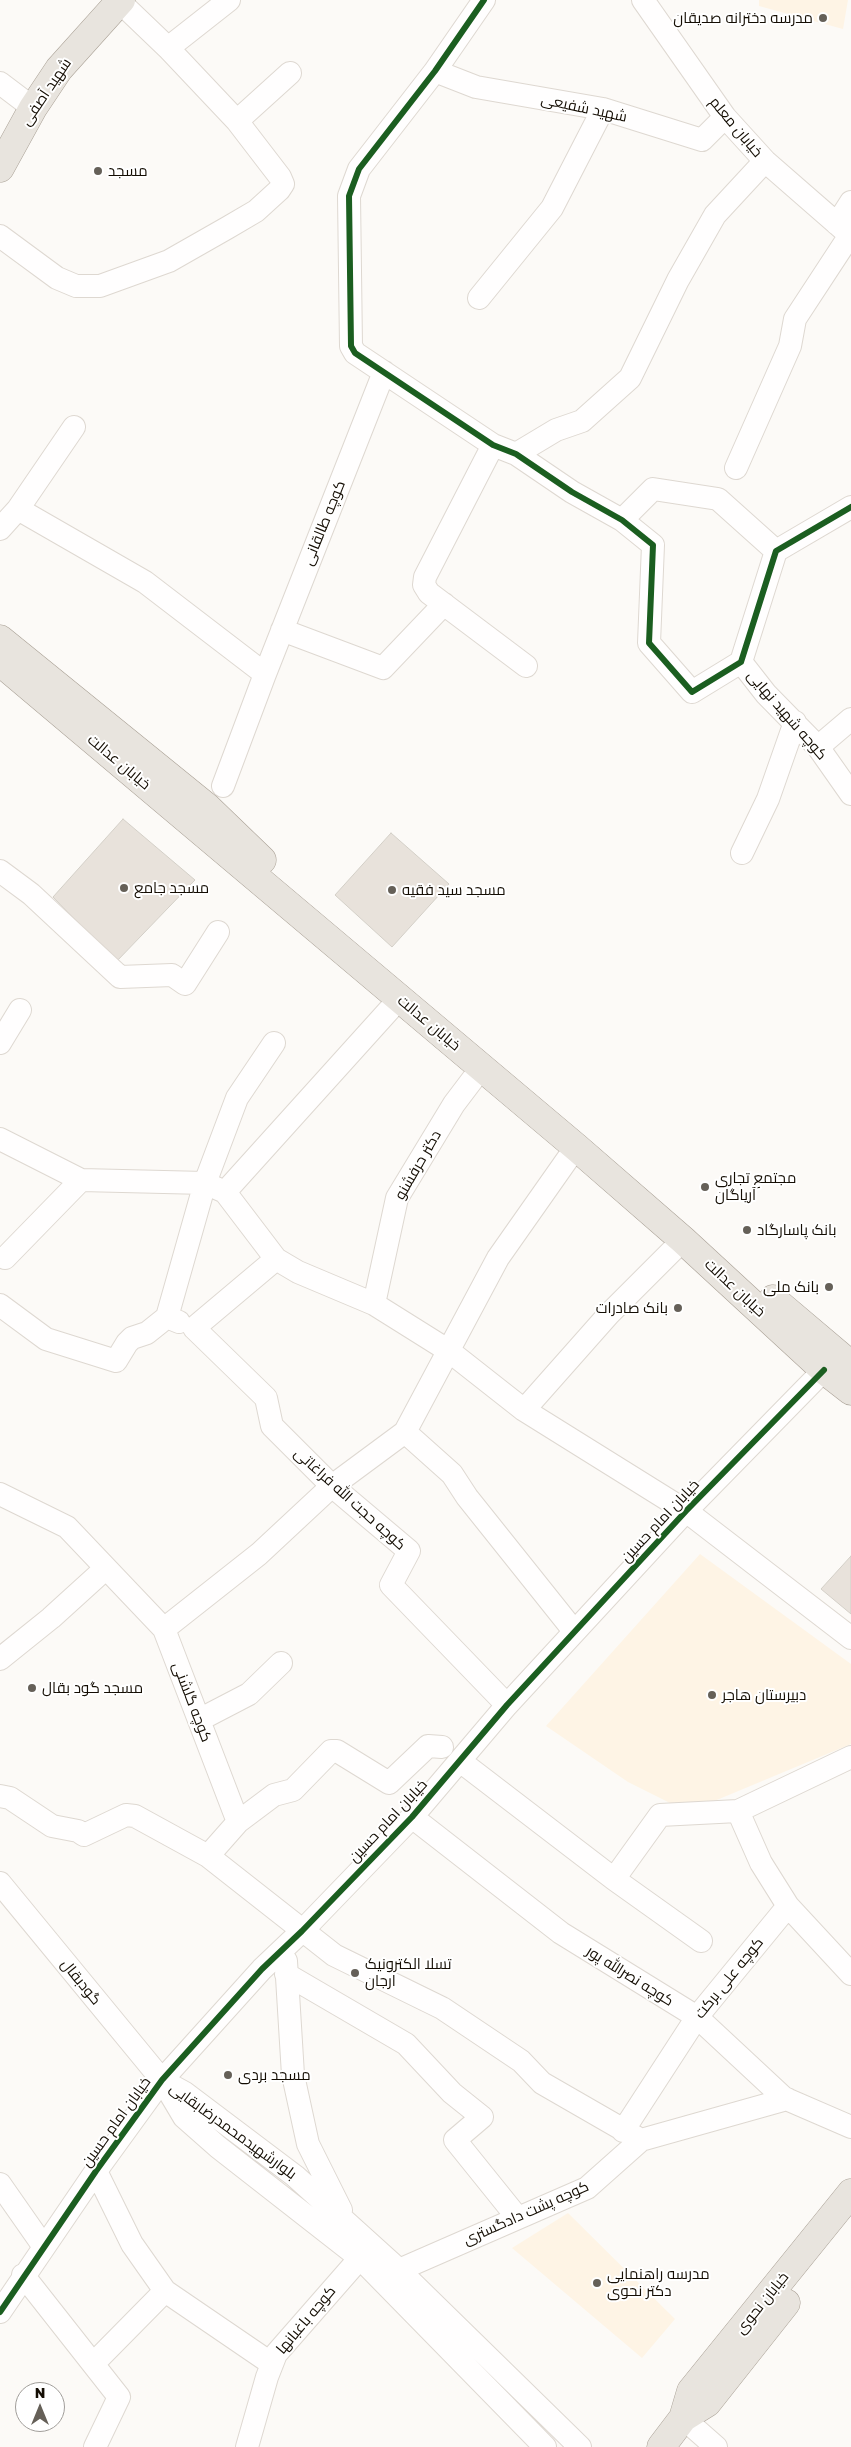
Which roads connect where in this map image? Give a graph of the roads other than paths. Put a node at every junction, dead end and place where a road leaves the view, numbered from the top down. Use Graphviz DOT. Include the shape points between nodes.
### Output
graph roads {
  1 [pos="229,0"];
  2 [pos="484,0"];
  3 [pos="643,0"];
  4 [pos="120,1"];
  5 [pos="168,48"];
  6 [pos="435,72"];
  7 [pos="290,73"];
  8 [pos="0,84"];
  9 [pos="33,108"];
  10 [pos="603,109"];
  11 [pos="724,117"];
  12 [pos="237,121"];
  13 [pos="765,161"];
  14 [pos="0,168"];
  15 [pos="851,202"];
  16 [pos="846,232"];
  17 [pos="0,236"];
  18 [pos="479,298"];
  19 [pos="384,372"];
  20 [pos="74,427"];
  21 [pos="493,445"];
  22 [pos="516,454"];
  23 [pos="736,468"];
  24 [pos="851,507"];
  25 [pos="18,509"];
  26 [pos="622,520"];
  27 [pos="0,529"];
  28 [pos="776,551"];
  29 [pos="444,604"];
  30 [pos="282,630"];
  31 [pos="0,639"];
  32 [pos="0,662"];
  33 [pos="741,662"];
  34 [pos="526,666"];
  35 [pos="265,674"];
  36 [pos="851,719"];
  37 [pos="795,722"];
  38 [pos="818,747"];
  39 [pos="223,786"];
  40 [pos="851,794"];
  41 [pos="742,853"];
  42 [pos="0,871"];
  43 [pos="218,932"];
  44 [pos="400,998"];
  45 [pos="20,1010"];
  46 [pos="0,1043"];
  47 [pos="274,1043"];
  48 [pos="482,1067"];
  49 [pos="0,1139"];
  50 [pos="576,1147"];
  51 [pos="81,1180"];
  52 [pos="215,1187"];
  53 [pos="683,1240"];
  54 [pos="2,1259"];
  55 [pos="276,1259"];
  56 [pos="374,1304"];
  57 [pos="0,1305"];
  58 [pos="167,1317"];
  59 [pos="194,1328"];
  60 [pos="449,1351"];
  61 [pos="841,1358"];
  62 [pos="851,1391"];
  63 [pos="524,1410"];
  64 [pos="405,1432"];
  65 [pos="332,1486"];
  66 [pos="0,1494"];
  67 [pos="686,1511"];
  68 [pos="106,1569"];
  69 [pos="164,1630"];
  70 [pos="574,1631"];
  71 [pos="851,1638"];
  72 [pos="0,1659"];
  73 [pos="281,1663"];
  74 [pos="507,1705"];
  75 [pos="199,1720"];
  76 [pos="451,1754"];
  77 [pos="851,1758"];
  78 [pos="0,1796"];
  79 [pos="738,1811"];
  80 [pos="412,1817"];
  81 [pos="238,1822"];
  82 [pos="208,1856"];
  83 [pos="614,1879"];
  84 [pos="0,1883"];
  85 [pos="788,1906"];
  86 [pos="294,1938"];
  87 [pos="701,1941"];
  88 [pos="286,1974"];
  89 [pos="851,1974"];
  90 [pos="696,2017"];
  91 [pos="162,2080"];
  92 [pos="787,2099"];
  93 [pos="851,2127"];
  94 [pos="632,2136"];
  95 [pos="96,2171"];
  96 [pos="0,2184"];
  97 [pos="851,2193"];
  98 [pos="517,2217"];
  99 [pos="851,2220"];
  100 [pos="348,2222"];
  101 [pos="44,2246"];
  102 [pos="360,2258"];
  103 [pos="399,2270"];
  104 [pos="23,2275"];
  105 [pos="165,2291"];
  106 [pos="0,2312"];
  107 [pos="93,2364"];
  108 [pos="272,2364"];
  109 [pos="683,2418"];
  110 [pos="95,2447"];
  111 [pos="248,2447"];
  112 [pos="545,2447"];
  113 [pos="580,2447"];
  114 [pos="661,2447"];
  115 [pos="716,2447"];
  1 -- 5 [label="street"];
  2 -- 6 [label="street"];
  3 -- 11 [label="street, خیابان معلم"];
  4 -- 5 [label="street"];
  4 -- 9 [label="main road, شهید آصفی" via="59,68"];
  5 -- 12 [label="street"];
  6 -- 10 [label="street, شهید شفیعی" via="476,87"];
  6 -- 19 [label="street" via="359,169 349,196 351,346 355,353"];
  7 -- 12 [label="street"];
  8 -- 9 [label="street"];
  9 -- 14 [label="main road, شهید آصفی"];
  10 -- 11 [label="street, شهید شفیعی" via="702,140"];
  10 -- 18 [label="street" via="552,208"];
  11 -- 13 [label="street, خیابان معلم"];
  12 -- 17 [label="street" via="282,184 256,211 169,260 100,286 76,286 57,278"];
  13 -- 16 [label="street, خیابان معلم"];
  13 -- 22 [label="street" via="715,214 630,378 582,421 556,430"];
  15 -- 16 [label="street"];
  16 -- 23 [label="street" via="795,319 790,346"];
  19 -- 21 [label="street"];
  19 -- 30 [label="street, کوچه طالقانی"];
  20 -- 25 [label="street"];
  21 -- 22 [label="street"];
  21 -- 29 [label="street" via="424,577 429,593"];
  22 -- 26 [label="street" via="572,492"];
  24 -- 28 [label="street"];
  25 -- 27 [label="street"];
  25 -- 35 [label="street" via="145,582"];
  26 -- 28 [label="street" via="652,490 718,500"];
  26 -- 33 [label="street" via="653,545 650,643 692,692"];
  28 -- 33 [label="street"];
  29 -- 30 [label="street" via="383,668"];
  29 -- 34 [label="street"];
  30 -- 35 [label="street, کوچه طالقانی"];
  31 -- 61 [label="main road, خیابان عدالت" via="207,807 295,892"];
  32 -- 44 [label="main road, خیابان عدالت"];
  33 -- 37 [label="street, کوچه شهید نهایی" via="766,694"];
  35 -- 39 [label="street, کوچه طالقانی"];
  36 -- 38 [label="street"];
  37 -- 38 [label="street, کوچه شهید نهایی"];
  37 -- 41 [label="street" via="768,799"];
  38 -- 40 [label="street, کوچه شهید نهایی"];
  42 -- 43 [label="street" via="31,894 120,977 172,975 185,984"];
  44 -- 48 [label="main road, خیابان عدالت"];
  44 -- 52 [label="street"];
  45 -- 46 [label="street"];
  47 -- 52 [label="street" via="237,1098"];
  48 -- 50 [label="main road, خیابان عدالت"];
  48 -- 56 [label="street, دکتر حرفشنو" via="454,1104 397,1198"];
  49 -- 51 [label="street"];
  50 -- 53 [label="main road, خیابان عدالت"];
  50 -- 60 [label="street" via="498,1258"];
  51 -- 52 [label="street"];
  51 -- 54 [label="street"];
  52 -- 55 [label="street"];
  52 -- 58 [label="street"];
  53 -- 61 [label="main road, خیابان عدالت"];
  53 -- 63 [label="street" via="608,1314"];
  55 -- 56 [label="street" via="298,1272"];
  55 -- 59 [label="street"];
  56 -- 60 [label="street"];
  57 -- 58 [label="street" via="46,1339 116,1361 126,1343"];
  58 -- 59 [label="street"];
  59 -- 65 [label="street, کوچه حجت الله فراغاتی" via="266,1398 272,1426"];
  60 -- 63 [label="street"];
  60 -- 64 [label="street"];
  61 -- 62 [label="main road, خیابان عدالت"];
  61 -- 67 [label="street, خیابان امام حسین"];
  63 -- 67 [label="street"];
  64 -- 65 [label="street"];
  64 -- 70 [label="street" via="452,1474"];
  65 -- 69 [label="street" via="259,1554"];
  65 -- 74 [label="street, کوچه حجت الله فراغاتی" via="409,1551 391,1585"];
  66 -- 68 [label="street, کوچه گلشنی" via="67,1527"];
  67 -- 70 [label="street, خیابان امام حسین"];
  67 -- 71 [label="street"];
  68 -- 69 [label="street, کوچه گلشنی"];
  68 -- 72 [label="street"];
  69 -- 75 [label="street, کوچه گلشنی"];
  70 -- 74 [label="street, خیابان امام حسین"];
  73 -- 75 [label="street" via="249,1694"];
  74 -- 76 [label="street, خیابان امام حسین"];
  75 -- 81 [label="street, کوچه گلشنی"];
  76 -- 80 [label="street, خیابان امام حسین"];
  76 -- 81 [label="street" via="428,1746 389,1783 337,1751 331,1751 293,1790 274,1795"];
  76 -- 83 [label="street"];
  77 -- 79 [label="street"];
  78 -- 82 [label="street" via="10,1798 52,1826 84,1835 126,1815 135,1816"];
  79 -- 83 [label="street" via="660,1815"];
  79 -- 85 [label="street" via="761,1863"];
  80 -- 86 [label="street, خیابان امام حسین"];
  80 -- 90 [label="street, کوچه نصرالله پور" via="561,1933"];
  81 -- 82 [label="street"];
  82 -- 86 [label="street"];
  83 -- 87 [label="street"];
  84 -- 91 [label="street, گودبقال"];
  85 -- 89 [label="street"];
  85 -- 90 [label="street, کوچه علی برکت"];
  86 -- 88 [label="street"];
  86 -- 91 [label="street, خیابان امام حسین"];
  86 -- 94 [label="street" via="334,1954 442,2008 521,2061 542,2083"];
  88 -- 98 [label="street" via="406,2044 452,2093 482,2117 454,2140"];
  88 -- 100 [label="street" via="294,2075 308,2144"];
  90 -- 92 [label="street, کوچه نصرالله پور"];
  90 -- 94 [label="street, کوچه علی برکت"];
  91 -- 95 [label="street, خیابان امام حسین"];
  91 -- 100 [label="street, بلوارشهیدمحمدرضابقایی" via="185,2093 295,2176"];
  91 -- 102 [label="street, بلوارشهیدمحمدرضابقایی" via="184,2117"];
  92 -- 93 [label="street, کوچه نصرالله پور"];
  92 -- 94 [label="street, کوچه پشت دادگستری"];
  94 -- 98 [label="street, کوچه پشت دادگستری" via="587,2188"];
  95 -- 101 [label="street, خیابان امام حسین"];
  95 -- 105 [label="street" via="132,2244"];
  96 -- 101 [label="street"];
  97 -- 109 [label="main road, خیابان نحوی" via="691,2391"];
  98 -- 103 [label="street, کوچه پشت دادگستری"];
  99 -- 109 [label="main road, خیابان نحوی" via="707,2403"];
  100 -- 103 [label="street, بلوارشهیدمحمدرضابقایی"];
  101 -- 104 [label="street, خیابان امام حسین"];
  102 -- 108 [label="street, کوچه باغبانها" via="276,2354"];
  102 -- 112 [label="street, بلوارشهیدمحمدرضابقایی"];
  103 -- 113 [label="street, بلوارشهیدمحمدرضابقایی"];
  104 -- 106 [label="street, خیابان امام حسین"];
  104 -- 107 [label="street"];
  105 -- 107 [label="street"];
  105 -- 108 [label="street"];
  107 -- 110 [label="street" via="119,2397"];
  108 -- 111 [label="street, کوچه باغبانها"];
  109 -- 114 [label="main road, خیابان نحوی"];
  109 -- 115 [label="street"];
}
